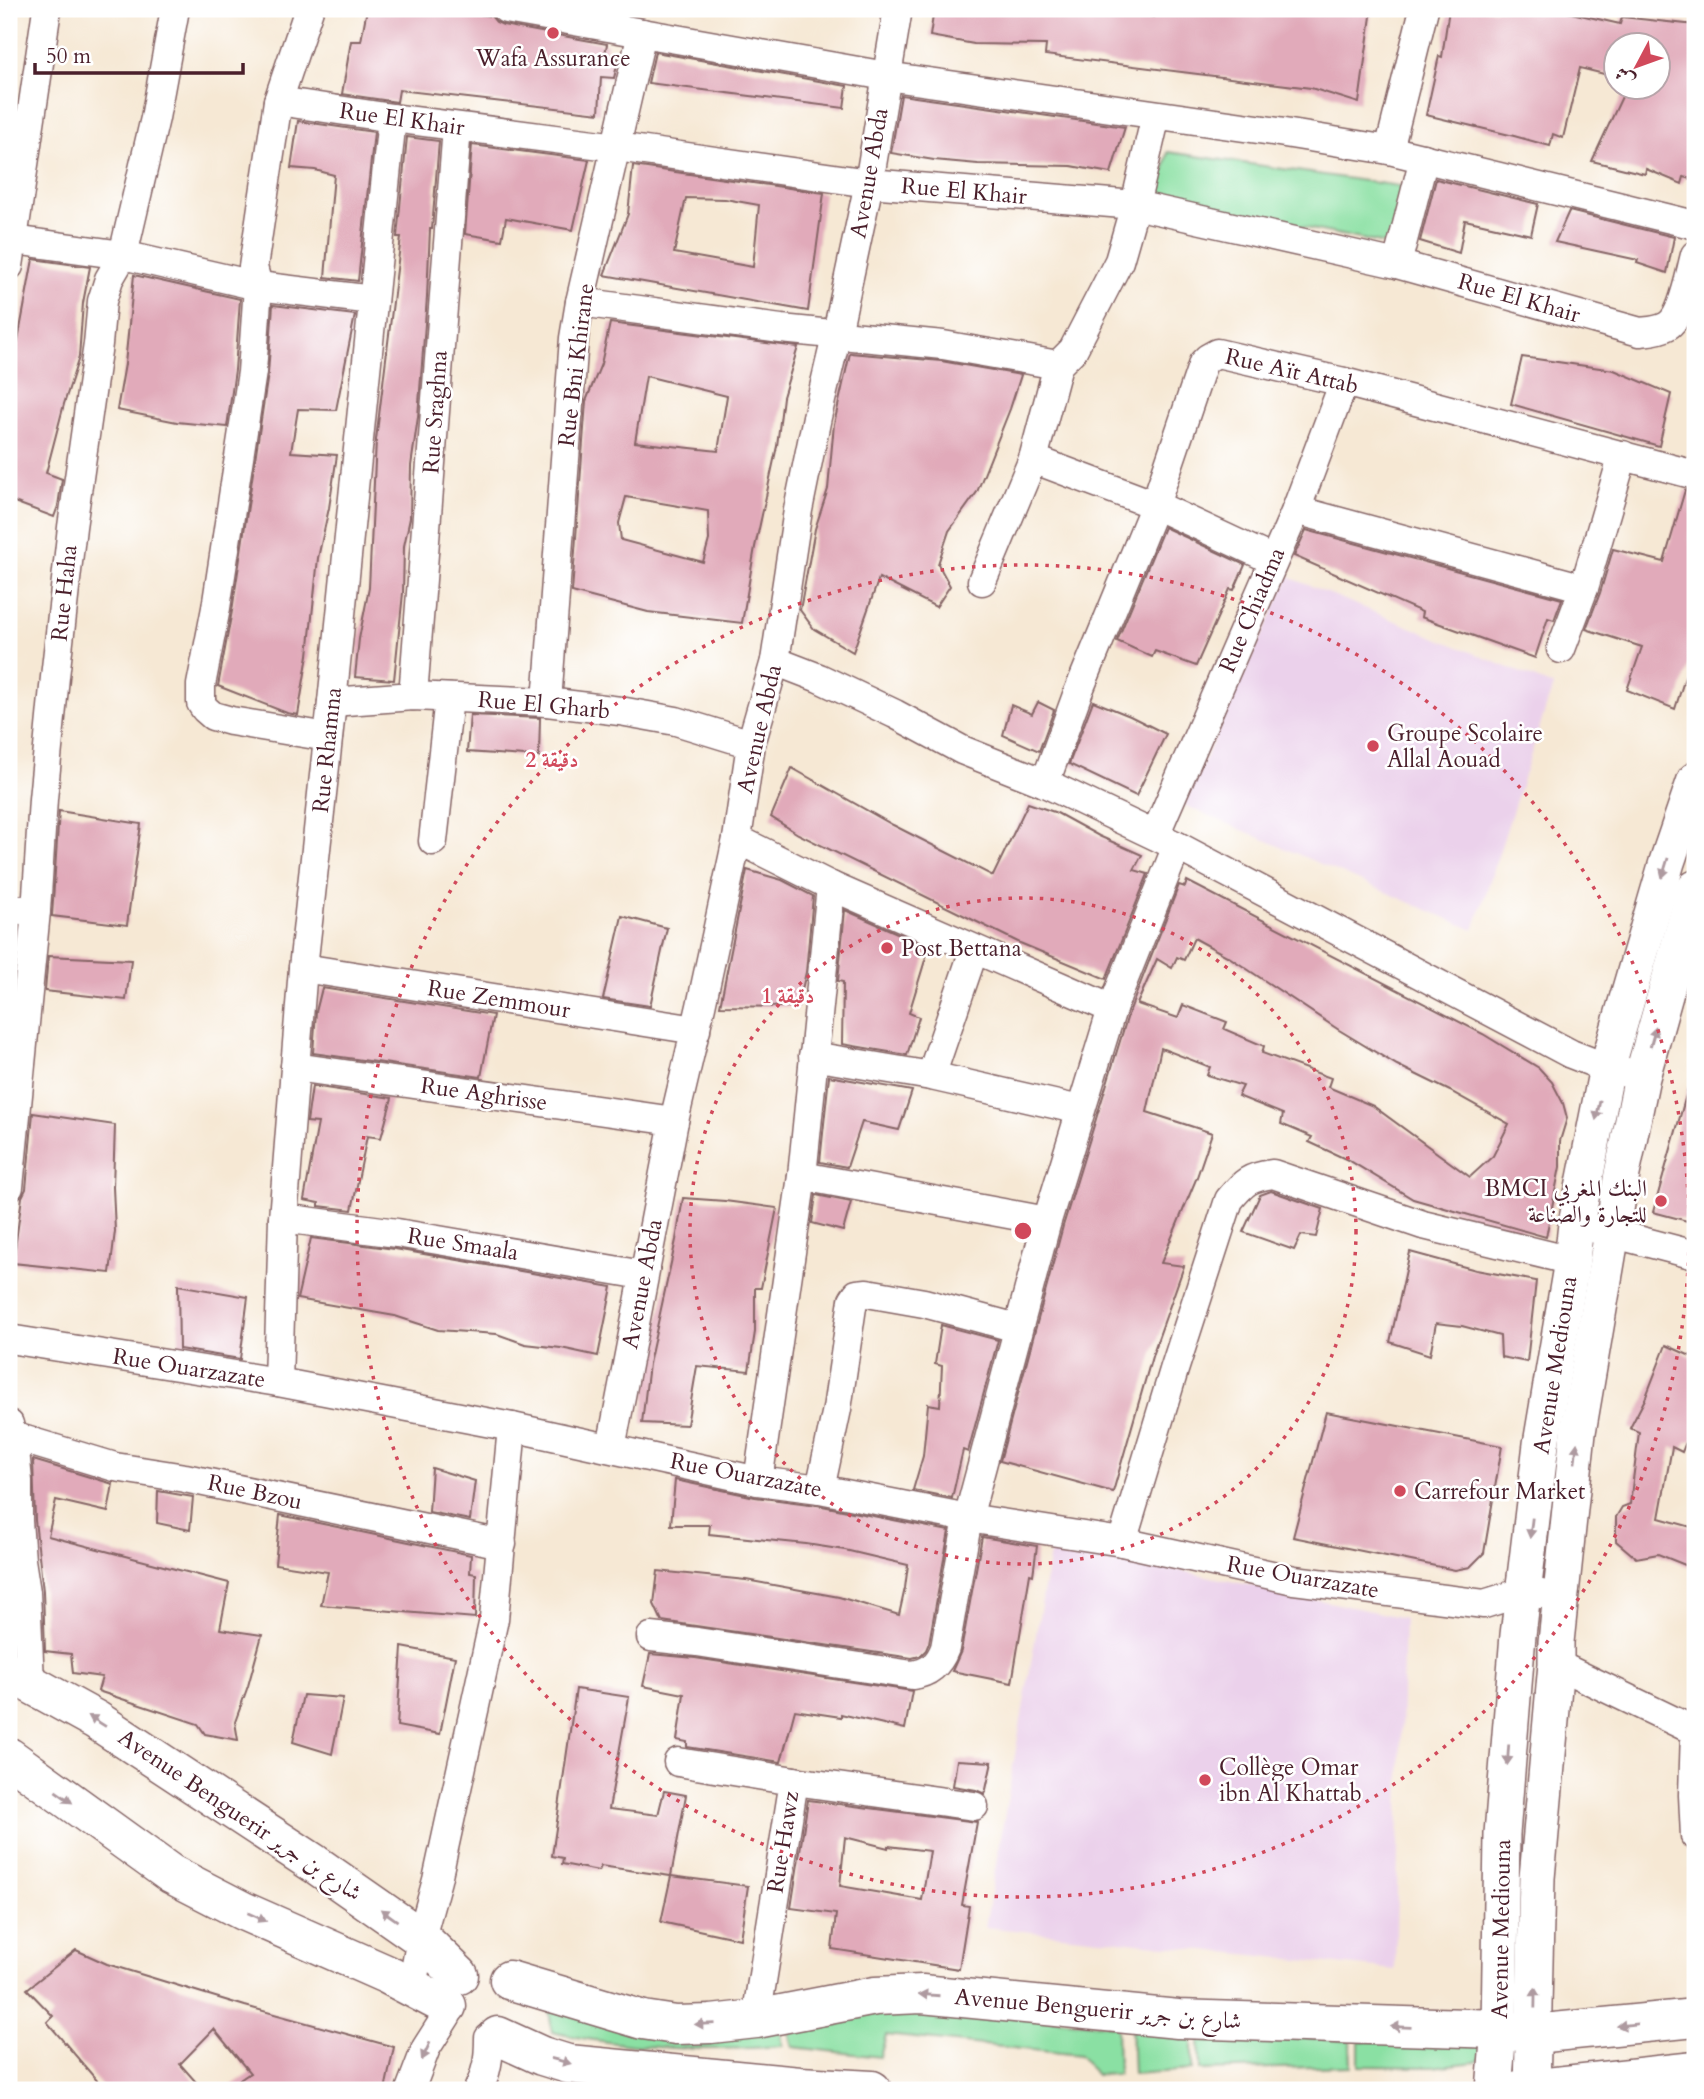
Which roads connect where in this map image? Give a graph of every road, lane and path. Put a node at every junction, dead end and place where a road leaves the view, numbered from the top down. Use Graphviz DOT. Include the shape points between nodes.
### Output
graph roads {
  1 [pos="47,9"];
  2 [pos="175,9"];
  3 [pos="309,9"];
  4 [pos="506,9"];
  5 [pos="898,9"];
  6 [pos="1424,9"];
  7 [pos="642,33"];
  8 [pos="886,76"];
  9 [pos="278,101"];
  10 [pos="1156,116"];
  11 [pos="391,118"];
  12 [pos="457,127"];
  13 [pos="617,147"];
  14 [pos="1389,150"];
  15 [pos="1424,158"];
  16 [pos="869,183"];
  17 [pos="1135,205"];
  18 [pos="1695,225"];
  19 [pos="11,253"];
  20 [pos="123,255"];
  21 [pos="1695,255"];
  22 [pos="1397,264"];
  23 [pos="258,286"];
  24 [pos="373,300"];
  25 [pos="580,302"];
  26 [pos="837,333"];
  27 [pos="1058,365"];
  28 [pos="1344,382"];
  29 [pos="1623,455"];
  30 [pos="1033,459"];
  31 [pos="1695,475"];
  32 [pos="1155,505"];
  33 [pos="1296,510"];
  34 [pos="1273,560"];
  35 [pos="982,581"];
  36 [pos="1584,588"];
  37 [pos="1561,649"];
  38 [pos="775,660"];
  39 [pos="413,696"];
  40 [pos="449,698"];
  41 [pos="332,702"];
  42 [pos="547,702"];
  43 [pos="328,737"];
  44 [pos="751,744"];
  45 [pos="1695,780"];
  46 [pos="1045,783"];
  47 [pos="737,839"];
  48 [pos="433,841"];
  49 [pos="1166,841"];
  50 [pos="831,886"];
  51 [pos="1695,888"];
  52 [pos="22,910"];
  53 [pos="974,950"];
  54 [pos="303,968"];
  55 [pos="1112,1009"];
  56 [pos="696,1030"];
  57 [pos="813,1056"];
  58 [pos="295,1067"];
  59 [pos="1607,1068"];
  60 [pos="931,1076"];
  61 [pos="1642,1077"];
  62 [pos="1080,1110"];
  63 [pos="674,1121"];
  64 [pos="802,1176"];
  65 [pos="9,1187"];
  66 [pos="283,1218"];
  67 [pos="1047,1222"];
  68 [pos="1576,1224"];
  69 [pos="1612,1232"];
  70 [pos="1695,1255"];
  71 [pos="1572,1261"];
  72 [pos="643,1275"];
  73 [pos="1017,1328"];
  74 [pos="9,1339"];
  75 [pos="278,1382"];
  76 [pos="513,1427"];
  77 [pos="9,1432"];
  78 [pos="611,1448"];
  79 [pos="758,1481"];
  80 [pos="820,1489"];
  81 [pos="968,1518"];
  82 [pos="1122,1542"];
  83 [pos="502,1544"];
  84 [pos="1523,1592"];
  85 [pos="1561,1597"];
  86 [pos="1484,1604"];
  87 [pos="1517,1635"];
  88 [pos="651,1637"];
  89 [pos="1556,1653"];
  90 [pos="19,1677"];
  91 [pos="1695,1731"];
  92 [pos="9,1757"];
  93 [pos="678,1762"];
  94 [pos="794,1781"];
  95 [pos="974,1806"];
  96 [pos="1695,1836"];
  97 [pos="421,1938"];
  98 [pos="509,1980"];
  99 [pos="412,1987"];
  100 [pos="451,1999"];
  101 [pos="1695,2018"];
  102 [pos="756,2019"];
  103 [pos="1516,2031"];
  104 [pos="494,2037"];
  105 [pos="1695,2071"];
  106 [pos="410,2090"];
  107 [pos="478,2090"];
  108 [pos="872,2090"];
  109 [pos="1494,2090"];
  110 [pos="1528,2090"];
  1 -- 19 [label="street"];
  2 -- 20 [label="street, Rue Haha"];
  3 -- 9 [label="street"];
  4 -- 7 [label="street"];
  5 -- 8 [label="street, Avenue Abda"];
  6 -- 14 [label="street"];
  7 -- 8 [label="street"];
  7 -- 13 [label="street, Rue Bni Khirane"];
  8 -- 10 [label="street"];
  8 -- 16 [label="street, Avenue Abda"];
  9 -- 11 [label="street, Rue El Khair"];
  9 -- 23 [label="street" via="253,267"];
  10 -- 14 [label="street"];
  10 -- 17 [label="street"];
  11 -- 12 [label="street, Rue El Khair"];
  11 -- 24 [label="street, Rue Rhamna"];
  12 -- 13 [label="street, Rue El Khair"];
  12 -- 39 [label="street, Rue Sraghna"];
  13 -- 16 [label="street, Rue El Khair"];
  13 -- 25 [label="street, Rue Bni Khirane"];
  14 -- 15 [label="street"];
  15 -- 18 [label="street"];
  15 -- 22 [label="street"];
  16 -- 17 [label="street, Rue El Khair"];
  16 -- 26 [label="street, Avenue Abda"];
  17 -- 22 [label="street, Rue El Khair"];
  17 -- 27 [label="street" via="1113,275 1073,350"];
  19 -- 20 [label="street"];
  20 -- 23 [label="street"];
  20 -- 52 [label="street, Rue Haha" via="102,300 44,786"];
  21 -- 22 [label="street, Rue El Khair" via="1677,315 1659,330 1640,332"];
  23 -- 24 [label="street"];
  23 -- 43 [label="street" via="252,372 201,703 214,716 232,721"];
  24 -- 41 [label="street, Rue Rhamna"];
  25 -- 26 [label="street"];
  25 -- 42 [label="street, Rue Bni Khirane"];
  26 -- 27 [label="street"];
  26 -- 38 [label="street, Avenue Abda" via="798,510"];
  27 -- 30 [label="street"];
  28 -- 29 [label="street, Rue Aït Attab"];
  28 -- 32 [label="street, Rue Aït Attab" via="1222,353 1211,356 1203,363"];
  28 -- 33 [label="street, Rue Chiadma"];
  29 -- 31 [label="street, Rue Aït Attab"];
  29 -- 36 [label="street"];
  30 -- 32 [label="street"];
  30 -- 35 [label="street"];
  32 -- 34 [label="street"];
  32 -- 46 [label="street, Rue Aït Attab"];
  33 -- 34 [label="street, Rue Chiadma"];
  33 -- 36 [label="street"];
  34 -- 49 [label="street, Rue Chiadma"];
  36 -- 37 [label="street"];
  38 -- 44 [label="street, Avenue Abda"];
  38 -- 46 [label="street" via="962,750"];
  39 -- 40 [label="street, Rue El Gharb"];
  39 -- 41 [label="street, Rue El Gharb"];
  40 -- 42 [label="street, Rue El Gharb"];
  40 -- 48 [label="street"];
  41 -- 43 [label="street, Rue Rhamna"];
  42 -- 44 [label="street, Rue El Gharb" via="676,722"];
  43 -- 54 [label="street, Rue Rhamna"];
  44 -- 47 [label="street, Avenue Abda"];
  45 -- 59 [label="street, Avenue Mediouna, one-way"];
  46 -- 49 [label="street"];
  47 -- 50 [label="street"];
  47 -- 56 [label="street, Avenue Abda"];
  49 -- 55 [label="street, Rue Chiadma"];
  49 -- 59 [label="street" via="1491,1013"];
  50 -- 53 [label="street"];
  50 -- 57 [label="street"];
  61 -- 51 [label="street, Avenue Mediouna, one-way"];
  52 -- 65 [label="street, Rue Haha"];
  53 -- 55 [label="street"];
  53 -- 60 [label="street"];
  54 -- 56 [label="street, Rue Zemmour"];
  54 -- 58 [label="street, Rue Rhamna"];
  55 -- 62 [label="street, Rue Chiadma"];
  56 -- 63 [label="street, Avenue Abda"];
  57 -- 60 [label="street"];
  57 -- 64 [label="street"];
  58 -- 63 [label="street, Rue Aghrisse"];
  58 -- 66 [label="street, Rue Rhamna"];
  59 -- 61 [label="street"];
  59 -- 68 [label="street, Avenue Mediouna, one-way"];
  60 -- 62 [label="street"];
  61 -- 69 [label="street, Avenue Mediouna"];
  62 -- 67 [label="street, Rue Chiadma"];
  63 -- 72 [label="street, Avenue Abda"];
  64 -- 67 [label="street"];
  64 -- 79 [label="street"];
  66 -- 72 [label="street, Rue Smaala"];
  66 -- 75 [label="street, Rue Rhamna"];
  67 -- 73 [label="street, Rue Chiadma"];
  68 -- 69 [label="street"];
  68 -- 71 [label="street, Avenue Mediouna"];
  69 -- 70 [label="street"];
  85 -- 69 [label="street, Avenue Mediouna, one-way" via="1578,1432"];
  71 -- 82 [label="street" via="1423,1225 1273,1174 1244,1182 1229,1200"];
  71 -- 84 [label="street, Avenue Mediouna, one-way" via="1541,1444"];
  72 -- 78 [label="street, Avenue Abda"];
  73 -- 80 [label="street" via="924,1303 857,1294"];
  73 -- 81 [label="street, Rue Chiadma"];
  74 -- 75 [label="street, Rue Ouarzazate"];
  75 -- 76 [label="street, Rue Ouarzazate"];
  76 -- 78 [label="street, Rue Ouarzazate"];
  76 -- 83 [label="street"];
  77 -- 83 [label="street, Rue Bzou" via="115,1467"];
  77 -- 90 [label="street" via="15,1450 26,1591"];
  78 -- 79 [label="street, Rue Ouarzazate"];
  79 -- 80 [label="street, Rue Ouarzazate"];
  80 -- 81 [label="street, Rue Ouarzazate"];
  81 -- 82 [label="street, Rue Ouarzazate"];
  81 -- 88 [label="street, Rue Chiadma" via="945,1648 941,1660 920,1674"];
  82 -- 86 [label="street, Rue Ouarzazate" via="1294,1580"];
  83 -- 97 [label="street" via="494,1619"];
  84 -- 85 [label="street, Rue Ouarzazate"];
  84 -- 86 [label="street, Rue Ouarzazate"];
  84 -- 87 [label="street, Avenue Mediouna"];
  85 -- 89 [label="street, Avenue Mediouna"];
  86 -- 87 [label="street"];
  87 -- 89 [label="street"];
  87 -- 103 [label="street, Avenue Mediouna, one-way" via="1502,1834"];
  89 -- 91 [label="street"];
  103 -- 89 [label="street, Avenue Mediouna, one-way" via="1537,1878"];
  97 -- 90 [label="main road, Avenue Benguerir شارع بن جرير, one-way" via="96,1720"];
  91 -- 96 [label="street"];
  92 -- 99 [label="main road, one-way" via="171,1874"];
  93 -- 94 [label="street, Rue Hawz"];
  94 -- 95 [label="street"];
  94 -- 102 [label="street, Rue Hawz"];
  97 -- 99 [label="street"];
  97 -- 100 [label="main road, Avenue Benguerir شارع بن جرير"];
  98 -- 100 [label="main road" via="491,1968 469,1970"];
  102 -- 98 [label="main road, Avenue Benguerir شارع بن جرير, one-way" via="676,2025 643,2020"];
  98 -- 104 [label="main road" via="517,1996 516,2015 506,2030"];
  99 -- 100 [label="main road"];
  100 -- 104 [label="main road" via="453,2024 469,2037"];
  100 -- 106 [label="street, one-way"];
  101 -- 103 [label="main road, Avenue Benguerir شارع بن جرير, one-way"];
  103 -- 102 [label="main road, Avenue Benguerir شارع بن جرير, one-way" via="1178,2019 922,1994 875,1996"];
  103 -- 109 [label="street, Avenue Mediouna"];
  103 -- 110 [label="street, Avenue Mediouna"];
  104 -- 107 [label="street"];
  104 -- 108 [label="main road, one-way" via="568,2064"];
  105 -- 110 [label="main road"];
}
